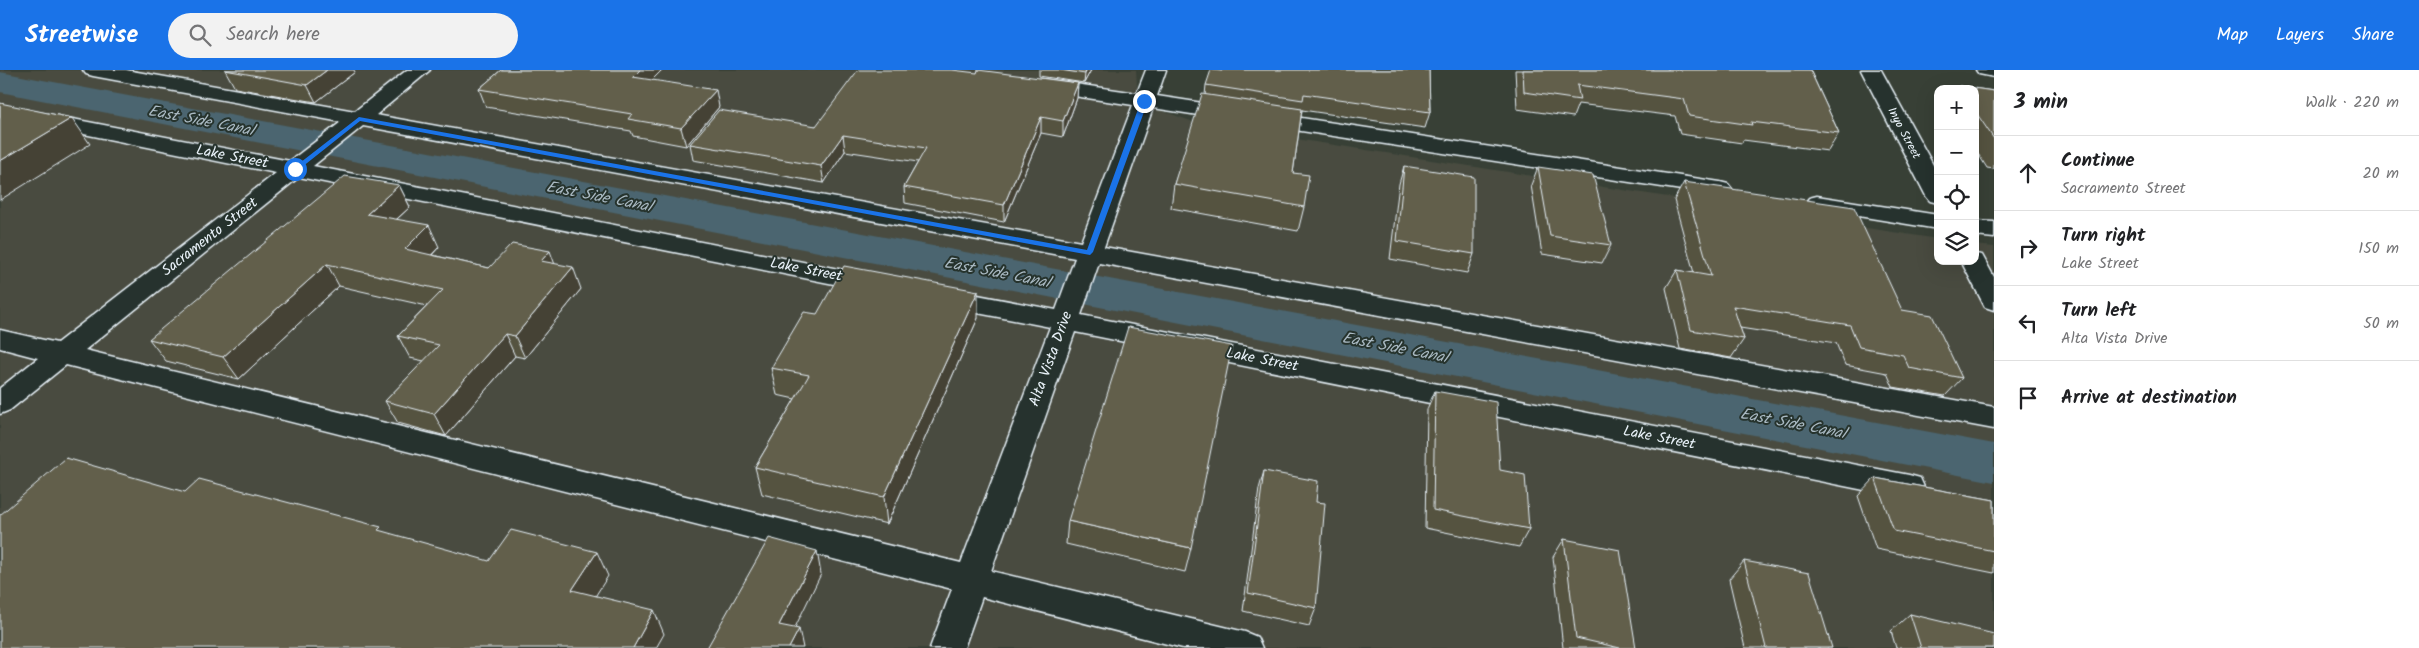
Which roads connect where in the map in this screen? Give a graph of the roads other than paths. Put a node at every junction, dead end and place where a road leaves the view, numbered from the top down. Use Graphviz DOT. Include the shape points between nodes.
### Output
graph roads {
  1 [pos="93,70"];
  2 [pos="420,70"];
  3 [pos="1156,70"];
  4 [pos="1871,70"];
  5 [pos="1986,70"];
  6 [pos="1994,71"];
  7 [pos="1020,82"];
  8 [pos="1144,101"];
  9 [pos="0,111"];
  10 [pos="356,121"];
  11 [pos="299,166"];
  12 [pos="1934,188"];
  13 [pos="1742,192"];
  14 [pos="1801,201"];
  15 [pos="1934,221"];
  16 [pos="1979,228"];
  17 [pos="1994,230"];
  18 [pos="1090,252"];
  19 [pos="1975,265"];
  20 [pos="1994,301"];
  21 [pos="1065,321"];
  22 [pos="0,340"];
  23 [pos="61,355"];
  24 [pos="0,403"];
  25 [pos="1994,418"];
  26 [pos="1935,492"];
  27 [pos="972,580"];
  28 [pos="947,648"];
  29 [pos="1245,648"];
  1 -- 10 [label="street"];
  2 -- 10 [label="street, Sacramento Street"];
  3 -- 8 [label="street, Alta Vista Drive"];
  4 -- 12 [label="street, Inyo Street"];
  5 -- 6 [label="street"];
  7 -- 8 [label="street"];
  8 -- 13 [label="street"];
  8 -- 18 [label="street, Alta Vista Drive"];
  9 -- 11 [label="street, Lake Street"];
  10 -- 11 [label="street, Sacramento Street"];
  10 -- 18 [label="street"];
  11 -- 21 [label="street, Lake Street"];
  11 -- 23 [label="street, Sacramento Street"];
  14 -- 15 [label="street"];
  16 -- 17 [label="street"];
  18 -- 21 [label="street, Alta Vista Drive"];
  18 -- 25 [label="street"];
  19 -- 20 [label="street"];
  21 -- 26 [label="street, Lake Street"];
  21 -- 27 [label="street, Alta Vista Drive"];
  22 -- 23 [label="street"];
  23 -- 24 [label="street, Sacramento Street"];
  23 -- 27 [label="street"];
  27 -- 28 [label="street, Alta Vista Drive"];
  27 -- 29 [label="street"];
}
